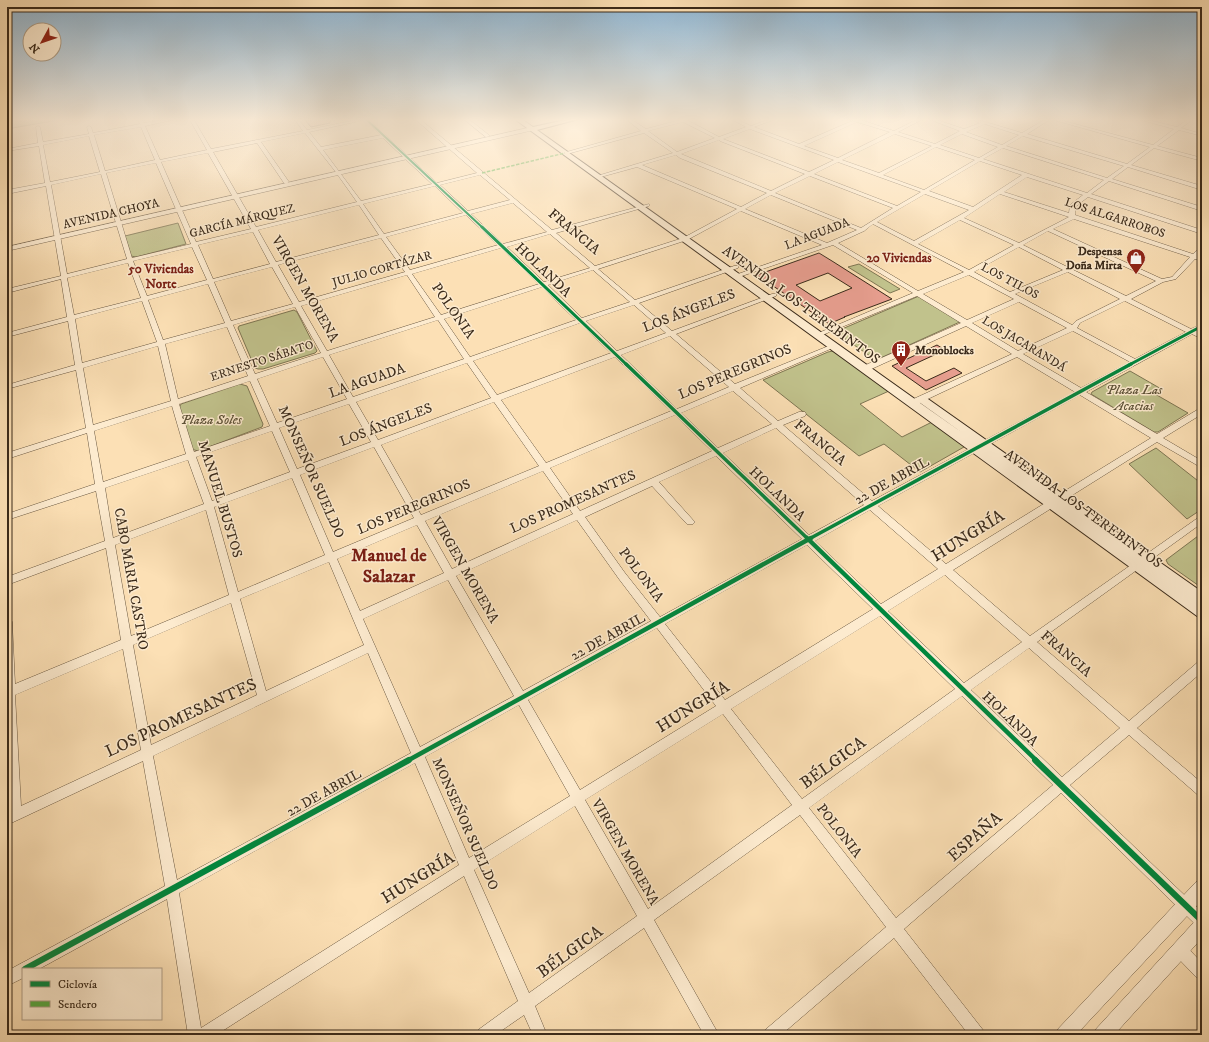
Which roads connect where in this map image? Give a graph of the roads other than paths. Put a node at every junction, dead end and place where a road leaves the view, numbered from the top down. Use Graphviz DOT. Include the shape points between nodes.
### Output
graph roads {
  1 [pos="45,169"];
  2 [pos="102,169"];
  3 [pos="120,169"];
  4 [pos="161,169"];
  5 [pos="220,169"];
  6 [pos="277,169"];
  7 [pos="335,169"];
  8 [pos="352,169"];
  9 [pos="420,169"];
  10 [pos="477,169"];
  11 [pos="592,169"];
  12 [pos="629,169"];
  13 [pos="645,169"];
  14 [pos="714,169"];
  15 [pos="796,169"];
  16 [pos="821,169"];
  17 [pos="862,169"];
  18 [pos="891,169"];
  19 [pos="964,169"];
  20 [pos="1006,169"];
  21 [pos="1072,169"];
  22 [pos="1123,169"];
  23 [pos="1135,169"];
  24 [pos="103,172"];
  25 [pos="338,172"];
  26 [pos="482,173"];
  27 [pos="810,174"];
  28 [pos="879,175"];
  29 [pos="1026,175"];
  30 [pos="602,176"];
  31 [pos="1108,180"];
  32 [pos="286,182"];
  33 [pos="48,184"];
  34 [pos="437,184"];
  35 [pos="1202,188"];
  36 [pos="7,192"];
  37 [pos="773,192"];
  38 [pos="924,192"];
  39 [pos="999,192"];
  40 [pos="235,195"];
  41 [pos="1087,196"];
  42 [pos="514,200"];
  43 [pos="360,203"];
  44 [pos="643,206"];
  45 [pos="178,208"];
  46 [pos="896,208"];
  47 [pos="741,209"];
  48 [pos="972,210"];
  49 [pos="1202,210"];
  50 [pos="467,213"];
  51 [pos="1072,216"];
  52 [pos="960,218"];
  53 [pos="118,222"];
  54 [pos="873,222"];
  55 [pos="255,229"];
  56 [pos="1048,229"];
  57 [pos="862,230"];
  58 [pos="551,232"];
  59 [pos="1202,232"];
  60 [pos="57,236"];
  61 [pos="382,236"];
  62 [pos="687,237"];
  63 [pos="834,243"];
  64 [pos="915,243"];
  65 [pos="194,244"];
  66 [pos="7,245"];
  67 [pos="826,245"];
  68 [pos="1019,245"];
  69 [pos="502,246"];
  70 [pos="1202,248"];
  71 [pos="7,249"];
  72 [pos="1194,256"];
  73 [pos="1202,259"];
  74 [pos="130,261"];
  75 [pos="275,264"];
  76 [pos="594,268"];
  77 [pos="1068,270"];
  78 [pos="736,272"];
  79 [pos="970,272"];
  80 [pos="408,273"];
  81 [pos="63,277"];
  82 [pos="210,281"];
  83 [pos="1161,281"];
  84 [pos="543,284"];
  85 [pos="7,291"];
  86 [pos="918,294"];
  87 [pos="1010,294"];
  88 [pos="770,296"];
  89 [pos="1125,298"];
  90 [pos="144,299"];
  91 [pos="1020,299"];
  92 [pos="635,302"];
  93 [pos="298,304"];
  94 [pos="439,317"];
  95 [pos="71,318"];
  96 [pos="581,321"];
  97 [pos="966,322"];
  98 [pos="229,324"];
  99 [pos="1202,326"];
  100 [pos="1073,328"];
  101 [pos="1191,332"];
  102 [pos="671,333"];
  103 [pos="822,333"];
  104 [pos="7,335"];
  105 [pos="1202,337"];
  106 [pos="161,343"];
  107 [pos="833,346"];
  108 [pos="325,353"];
  109 [pos="615,354"];
  110 [pos="1018,354"];
  111 [pos="469,360"];
  112 [pos="1135,362"];
  113 [pos="79,366"];
  114 [pos="869,367"];
  115 [pos="252,377"];
  116 [pos="7,387"];
  117 [pos="734,388"];
  118 [pos="1080,392"];
  119 [pos="496,398"];
  120 [pos="352,400"];
  121 [pos="917,401"];
  122 [pos="175,402"];
  123 [pos="1202,410"];
  124 [pos="676,412"];
  125 [pos="802,414"];
  126 [pos="777,425"];
  127 [pos="274,427"];
  128 [pos="90,429"];
  129 [pos="1156,438"];
  130 [pos="376,443"];
  131 [pos="979,446"];
  132 [pos="717,452"];
  133 [pos="7,456"];
  134 [pos="191,456"];
  135 [pos="1202,465"];
  136 [pos="545,467"];
  137 [pos="294,474"];
  138 [pos="654,482"];
  139 [pos="100,486"];
  140 [pos="1057,501"];
  141 [pos="872,505"];
  142 [pos="209,506"];
  143 [pos="579,516"];
  144 [pos="7,517"];
  145 [pos="1202,518"];
  146 [pos="420,520"];
  147 [pos="690,522"];
  148 [pos="808,539"];
  149 [pos="110,543"];
  150 [pos="331,557"];
  151 [pos="1141,562"];
  152 [pos="946,570"];
  153 [pos="451,574"];
  154 [pos="7,581"];
  155 [pos="235,598"];
  156 [pos="1202,599"];
  157 [pos="882,610"];
  158 [pos="1202,612"];
  159 [pos="357,617"];
  160 [pos="7,622"];
  161 [pos="658,622"];
  162 [pos="1030,642"];
  163 [pos="127,643"];
  164 [pos="370,647"];
  165 [pos="1202,665"];
  166 [pos="964,690"];
  167 [pos="8,693"];
  168 [pos="263,698"];
  169 [pos="521,698"];
  170 [pos="724,707"];
  171 [pos="1129,728"];
  172 [pos="147,753"];
  173 [pos="417,755"];
  174 [pos="1062,785"];
  175 [pos="1202,791"];
  176 [pos="578,798"];
  177 [pos="801,806"];
  178 [pos="11,817"];
  179 [pos="467,867"];
  180 [pos="1202,888"];
  181 [pos="172,890"];
  182 [pos="1186,906"];
  183 [pos="646,918"];
  184 [pos="1202,922"];
  185 [pos="1202,926"];
  186 [pos="895,928"];
  187 [pos="1180,950"];
  188 [pos="28,968"];
  189 [pos="22,971"];
  190 [pos="1202,973"];
  191 [pos="7,979"];
  192 [pos="526,1004"];
  193 [pos="195,1035"];
  194 [pos="203,1035"];
  195 [pos="483,1035"];
  196 [pos="540,1035"];
  197 [pos="712,1035"];
  198 [pos="770,1035"];
  199 [pos="978,1035"];
  200 [pos="1064,1035"];
  201 [pos="1102,1035"];
  1 -- 33 [label="street, CABO MARIA CASTRO"];
  2 -- 24 [label="street, MANUEL BUSTOS"];
  3 -- 24 [label="street"];
  4 -- 45 [label="street, MONSEÑOR SUELDO"];
  5 -- 40 [label="street, VIRGEN MORENA"];
  6 -- 32 [label="street"];
  7 -- 25 [label="street, POLONIA"];
  8 -- 25 [label="street, AVENIDA CHOYA"];
  9 -- 34 [label="street, HOLANDA"];
  10 -- 26 [label="street, FRANCIA"];
  11 -- 30 [label="main road, AVENIDA LOS TEREBINTOS"];
  12 -- 30 [label="street"];
  13 -- 47 [label="street"];
  14 -- 37 [label="street"];
  15 -- 27 [label="street"];
  16 -- 27 [label="street, ERNESTO SÁBATO"];
  17 -- 28 [label="street"];
  18 -- 28 [label="street"];
  19 -- 38 [label="street, LA AGUADA"];
  20 -- 29 [label="street"];
  21 -- 31 [label="street"];
  22 -- 31 [label="street"];
  23 -- 35 [label="street"];
  24 -- 33 [label="street"];
  24 -- 53 [label="street, MANUEL BUSTOS"];
  25 -- 32 [label="street, AVENIDA CHOYA"];
  25 -- 40 [label="street, AVENIDA CHOYA"];
  25 -- 43 [label="street, POLONIA"];
  26 -- 34 [label="street, GARCÍA MÁRQUEZ"];
  26 -- 42 [label="street, FRANCIA"];
  27 -- 37 [label="street, ERNESTO SÁBATO"];
  27 -- 46 [label="street"];
  28 -- 38 [label="street"];
  29 -- 39 [label="street"];
  29 -- 41 [label="street"];
  30 -- 44 [label="main road, AVENIDA LOS TEREBINTOS"];
  31 -- 41 [label="street"];
  31 -- 49 [label="street"];
  32 -- 40 [label="street, AVENIDA CHOYA"];
  33 -- 36 [label="street"];
  33 -- 60 [label="street, CABO MARIA CASTRO"];
  34 -- 43 [label="street, GARCÍA MÁRQUEZ"];
  34 -- 50 [label="street, HOLANDA"];
  37 -- 47 [label="street, ERNESTO SÁBATO"];
  37 -- 57 [label="street"];
  38 -- 46 [label="street, LA AGUADA"];
  38 -- 48 [label="street"];
  39 -- 48 [label="street"];
  39 -- 51 [label="street, LOS ALGARROBOS"];
  40 -- 45 [label="street, AVENIDA CHOYA"];
  40 -- 55 [label="street, VIRGEN MORENA"];
  41 -- 51 [label="street" via="1072,206"];
  41 -- 59 [label="street"];
  42 -- 50 [label="street"];
  42 -- 58 [label="street, FRANCIA"];
  43 -- 55 [label="street, GARCÍA MÁRQUEZ"];
  43 -- 61 [label="street, POLONIA"];
  44 -- 58 [label="street, JULIO CORTÁZAR"];
  44 -- 62 [label="main road, AVENIDA LOS TEREBINTOS"];
  45 -- 53 [label="street, AVENIDA CHOYA"];
  45 -- 65 [label="street, MONSEÑOR SUELDO"];
  46 -- 54 [label="street, LA AGUADA"];
  47 -- 62 [label="street, ERNESTO SÁBATO"];
  47 -- 67 [label="street"];
  48 -- 52 [label="street"];
  50 -- 61 [label="street"];
  50 -- 69 [label="street, HOLANDA"];
  51 -- 56 [label="street"];
  51 -- 72 [label="street, LOS ALGARROBOS"];
  52 -- 64 [label="street"];
  52 -- 68 [label="street"];
  53 -- 60 [label="street, AVENIDA CHOYA"];
  53 -- 74 [label="street, MANUEL BUSTOS"];
  54 -- 57 [label="street, LA AGUADA"];
  54 -- 64 [label="street, LOS TILOS"];
  55 -- 65 [label="street, GARCÍA MÁRQUEZ"];
  55 -- 75 [label="street, VIRGEN MORENA"];
  56 -- 68 [label="street"];
  56 -- 83 [label="street"];
  57 -- 63 [label="street, LA AGUADA"];
  58 -- 69 [label="street, JULIO CORTÁZAR"];
  58 -- 76 [label="street, FRANCIA"];
  60 -- 66 [label="street, AVENIDA CHOYA"];
  60 -- 71 [label="street, AVENIDA CHOYA"];
  60 -- 81 [label="street, CABO MARIA CASTRO"];
  61 -- 75 [label="street"];
  61 -- 80 [label="street, POLONIA"];
  62 -- 76 [label="street, ERNESTO SÁBATO"];
  62 -- 78 [label="main road, AVENIDA LOS TEREBINTOS"];
  63 -- 67 [label="street, LA AGUADA"];
  63 -- 86 [label="street, LOS JACARANDÁ"];
  64 -- 79 [label="street, LOS TILOS"];
  65 -- 74 [label="street, GARCÍA MÁRQUEZ"];
  65 -- 82 [label="street, MONSEÑOR SUELDO"];
  67 -- 78 [label="street, LA AGUADA"];
  68 -- 77 [label="street"];
  68 -- 79 [label="street"];
  69 -- 80 [label="street, JULIO CORTÁZAR"];
  69 -- 84 [label="street, HOLANDA"];
  70 -- 72 [label="street"];
  72 -- 73 [label="street, LOS ALGARROBOS"];
  72 -- 83 [label="street" via="1174,278"];
  74 -- 81 [label="street, GARCÍA MÁRQUEZ"];
  74 -- 90 [label="street, MANUEL BUSTOS"];
  75 -- 82 [label="street"];
  75 -- 93 [label="street, VIRGEN MORENA"];
  76 -- 84 [label="street, ERNESTO SÁBATO"];
  76 -- 92 [label="street, FRANCIA"];
  77 -- 87 [label="street"];
  77 -- 89 [label="street"];
  78 -- 88 [label="main road, AVENIDA LOS TEREBINTOS"];
  78 -- 92 [label="street, LA AGUADA"];
  79 -- 86 [label="street"];
  79 -- 87 [label="street, LOS TILOS"];
  80 -- 93 [label="street, JULIO CORTÁZAR"];
  80 -- 94 [label="street, POLONIA"];
  81 -- 85 [label="street, GARCÍA MÁRQUEZ"];
  81 -- 95 [label="street, CABO MARIA CASTRO"];
  82 -- 90 [label="street"];
  82 -- 98 [label="street, MONSEÑOR SUELDO"];
  83 -- 89 [label="street"];
  84 -- 94 [label="street, ERNESTO SÁBATO"];
  84 -- 96 [label="street, HOLANDA"];
  86 -- 97 [label="street, LOS JACARANDÁ"];
  86 -- 103 [label="street"];
  87 -- 91 [label="street, LOS TILOS"];
  88 -- 102 [label="street, LOS ÁNGELES"];
  88 -- 103 [label="main road, AVENIDA LOS TEREBINTOS"];
  89 -- 100 [label="street" via="1078,322"];
  89 -- 101 [label="street"];
  90 -- 95 [label="street"];
  90 -- 106 [label="street, MANUEL BUSTOS"];
  91 -- 97 [label="street"];
  91 -- 100 [label="street, LOS TILOS"];
  92 -- 96 [label="street, LA AGUADA"];
  92 -- 102 [label="street, FRANCIA"];
  93 -- 98 [label="street, JULIO CORTÁZAR"];
  93 -- 108 [label="street, VIRGEN MORENA"];
  94 -- 108 [label="street, ERNESTO SÁBATO"];
  94 -- 111 [label="street, POLONIA"];
  95 -- 104 [label="street"];
  95 -- 113 [label="street, CABO MARIA CASTRO"];
  96 -- 109 [label="street, HOLANDA"];
  96 -- 111 [label="street, LA AGUADA"];
  97 -- 110 [label="street, LOS JACARANDÁ"];
  97 -- 114 [label="street"];
  98 -- 106 [label="street, JULIO CORTÁZAR"];
  98 -- 115 [label="street, MONSEÑOR SUELDO"];
  99 -- 101 [label="street, 22 DE ABRIL"];
  100 -- 110 [label="street"];
  100 -- 112 [label="street, LOS TILOS"];
  101 -- 105 [label="street"];
  101 -- 112 [label="street, 22 DE ABRIL"];
  102 -- 109 [label="street, LOS ÁNGELES"];
  102 -- 117 [label="street, FRANCIA"];
  103 -- 107 [label="main road, AVENIDA LOS TEREBINTOS"];
  103 -- 114 [label="main road, AVENIDA LOS TEREBINTOS"];
  106 -- 113 [label="street, JULIO CORTÁZAR"];
  106 -- 122 [label="street, MANUEL BUSTOS"];
  107 -- 114 [label="main road, AVENIDA LOS TEREBINTOS"];
  107 -- 117 [label="street, LOS PEREGRINOS"];
  108 -- 115 [label="street, ERNESTO SÁBATO"];
  108 -- 120 [label="street, VIRGEN MORENA"];
  109 -- 119 [label="street, LOS ÁNGELES"];
  109 -- 124 [label="street, HOLANDA"];
  110 -- 118 [label="street, LOS JACARANDÁ"];
  110 -- 121 [label="street"];
  111 -- 119 [label="street, POLONIA"];
  111 -- 120 [label="street, LA AGUADA"];
  112 -- 118 [label="street, 22 DE ABRIL"];
  113 -- 116 [label="street, JULIO CORTÁZAR"];
  113 -- 128 [label="street, CABO MARIA CASTRO"];
  114 -- 121 [label="main road, AVENIDA LOS TEREBINTOS"];
  115 -- 122 [label="street, ERNESTO SÁBATO"];
  115 -- 127 [label="street, MONSEÑOR SUELDO"];
  117 -- 124 [label="street, LOS PEREGRINOS"];
  117 -- 126 [label="street, FRANCIA"];
  118 -- 129 [label="street, LOS JACARANDÁ"];
  118 -- 131 [label="street, 22 DE ABRIL"];
  119 -- 130 [label="street, LOS ÁNGELES"];
  119 -- 136 [label="street, POLONIA"];
  120 -- 127 [label="street, LA AGUADA"];
  120 -- 130 [label="street, VIRGEN MORENA"];
  121 -- 131 [label="main road, AVENIDA LOS TEREBINTOS"];
  122 -- 128 [label="street, ERNESTO SÁBATO"];
  122 -- 134 [label="street, MANUEL BUSTOS"];
  123 -- 129 [label="street, HUNGRÍA"];
  124 -- 132 [label="street, HOLANDA"];
  124 -- 136 [label="street, LOS PEREGRINOS"];
  125 -- 126 [label="street, LOS PROMESANTES"];
  126 -- 132 [label="street, LOS PROMESANTES"];
  126 -- 141 [label="street, FRANCIA"];
  127 -- 134 [label="street, LA AGUADA"];
  127 -- 137 [label="street, MONSEÑOR SUELDO"];
  128 -- 133 [label="street, ERNESTO SÁBATO"];
  128 -- 139 [label="street, CABO MARIA CASTRO"];
  129 -- 135 [label="street, LOS JACARANDÁ"];
  129 -- 140 [label="street, HUNGRÍA"];
  130 -- 137 [label="street, LOS ÁNGELES"];
  130 -- 146 [label="street, VIRGEN MORENA"];
  131 -- 140 [label="main road, AVENIDA LOS TEREBINTOS"];
  131 -- 141 [label="street, 22 DE ABRIL"];
  132 -- 138 [label="street, LOS PROMESANTES"];
  132 -- 148 [label="street, HOLANDA"];
  134 -- 139 [label="street, LA AGUADA"];
  134 -- 142 [label="street, MANUEL BUSTOS"];
  136 -- 143 [label="street, POLONIA"];
  136 -- 146 [label="street, LOS PEREGRINOS"];
  137 -- 142 [label="street, LOS ÁNGELES"];
  137 -- 150 [label="street, MONSEÑOR SUELDO"];
  138 -- 143 [label="street, LOS PROMESANTES"];
  138 -- 147 [label="street"];
  139 -- 144 [label="street, LA AGUADA"];
  139 -- 149 [label="street, CABO MARIA CASTRO"];
  140 -- 151 [label="main road, AVENIDA LOS TEREBINTOS"];
  140 -- 152 [label="street, HUNGRÍA"];
  141 -- 148 [label="street, 22 DE ABRIL"];
  141 -- 152 [label="street, FRANCIA"];
  142 -- 149 [label="street, LOS ÁNGELES"];
  142 -- 155 [label="street, MANUEL BUSTOS"];
  143 -- 153 [label="street, LOS PROMESANTES"];
  143 -- 161 [label="street, POLONIA"];
  145 -- 151 [label="street, BÉLGICA"];
  146 -- 150 [label="street, LOS PEREGRINOS"];
  146 -- 153 [label="street, VIRGEN MORENA"];
  148 -- 157 [label="street, HOLANDA"];
  148 -- 161 [label="street, 22 DE ABRIL"];
  149 -- 154 [label="street, LOS ÁNGELES"];
  149 -- 163 [label="street, CABO MARIA CASTRO"];
  150 -- 155 [label="street, LOS PEREGRINOS"];
  150 -- 159 [label="street, MONSEÑOR SUELDO"];
  151 -- 156 [label="main road, AVENIDA LOS TEREBINTOS"];
  151 -- 158 [label="main road, AVENIDA LOS TEREBINTOS"];
  151 -- 162 [label="street, BÉLGICA"];
  152 -- 157 [label="street, HUNGRÍA"];
  152 -- 162 [label="street, FRANCIA"];
  153 -- 159 [label="street, LOS PROMESANTES"];
  153 -- 169 [label="street, VIRGEN MORENA"];
  155 -- 163 [label="street, LOS PEREGRINOS"];
  155 -- 168 [label="street, MANUEL BUSTOS"];
  157 -- 166 [label="street, HOLANDA"];
  157 -- 170 [label="street, HUNGRÍA"];
  159 -- 164 [label="street, MONSEÑOR SUELDO"];
  160 -- 167 [label="street"];
  161 -- 169 [label="street, 22 DE ABRIL"];
  161 -- 170 [label="street, POLONIA"];
  162 -- 166 [label="street, BÉLGICA"];
  162 -- 171 [label="street, FRANCIA"];
  163 -- 167 [label="street, LOS PEREGRINOS"];
  163 -- 172 [label="street, CABO MARIA CASTRO"];
  164 -- 168 [label="street, LOS PROMESANTES"];
  164 -- 173 [label="street, MONSEÑOR SUELDO"];
  165 -- 171 [label="street, ESPAÑA"];
  166 -- 174 [label="street, HOLANDA"];
  166 -- 177 [label="street, BÉLGICA"];
  167 -- 178 [label="street"];
  168 -- 172 [label="street, LOS PROMESANTES"];
  169 -- 173 [label="street, 22 DE ABRIL"];
  169 -- 176 [label="street, VIRGEN MORENA"];
  170 -- 176 [label="street, HUNGRÍA"];
  170 -- 177 [label="street, POLONIA"];
  171 -- 174 [label="street, ESPAÑA"];
  171 -- 175 [label="street, FRANCIA"];
  172 -- 178 [label="street, LOS PROMESANTES"];
  172 -- 181 [label="street, CABO MARIA CASTRO"];
  173 -- 179 [label="street, MONSEÑOR SUELDO"];
  173 -- 181 [label="street, 22 DE ABRIL"];
  174 -- 182 [label="street, HOLANDA"];
  174 -- 186 [label="street, ESPAÑA"];
  176 -- 179 [label="street, HUNGRÍA"];
  176 -- 183 [label="street, VIRGEN MORENA"];
  177 -- 183 [label="street, BÉLGICA"];
  177 -- 186 [label="street, POLONIA"];
  179 -- 192 [label="street, MONSEÑOR SUELDO"];
  179 -- 194 [label="street, HUNGRÍA"];
  180 -- 182 [label="street"];
  181 -- 188 [label="street, 22 DE ABRIL"];
  181 -- 193 [label="street, CABO MARIA CASTRO"];
  182 -- 184 [label="street, HOLANDA"];
  182 -- 200 [label="street"];
  183 -- 192 [label="street, BÉLGICA"];
  183 -- 197 [label="street, VIRGEN MORENA"];
  185 -- 187 [label="street"];
  186 -- 198 [label="street, ESPAÑA"];
  186 -- 199 [label="street, POLONIA"];
  187 -- 190 [label="street"];
  187 -- 201 [label="street"];
  189 -- 191 [label="street, 22 DE ABRIL"];
  192 -- 195 [label="street, BÉLGICA"];
  192 -- 196 [label="street, MONSEÑOR SUELDO"];
}
